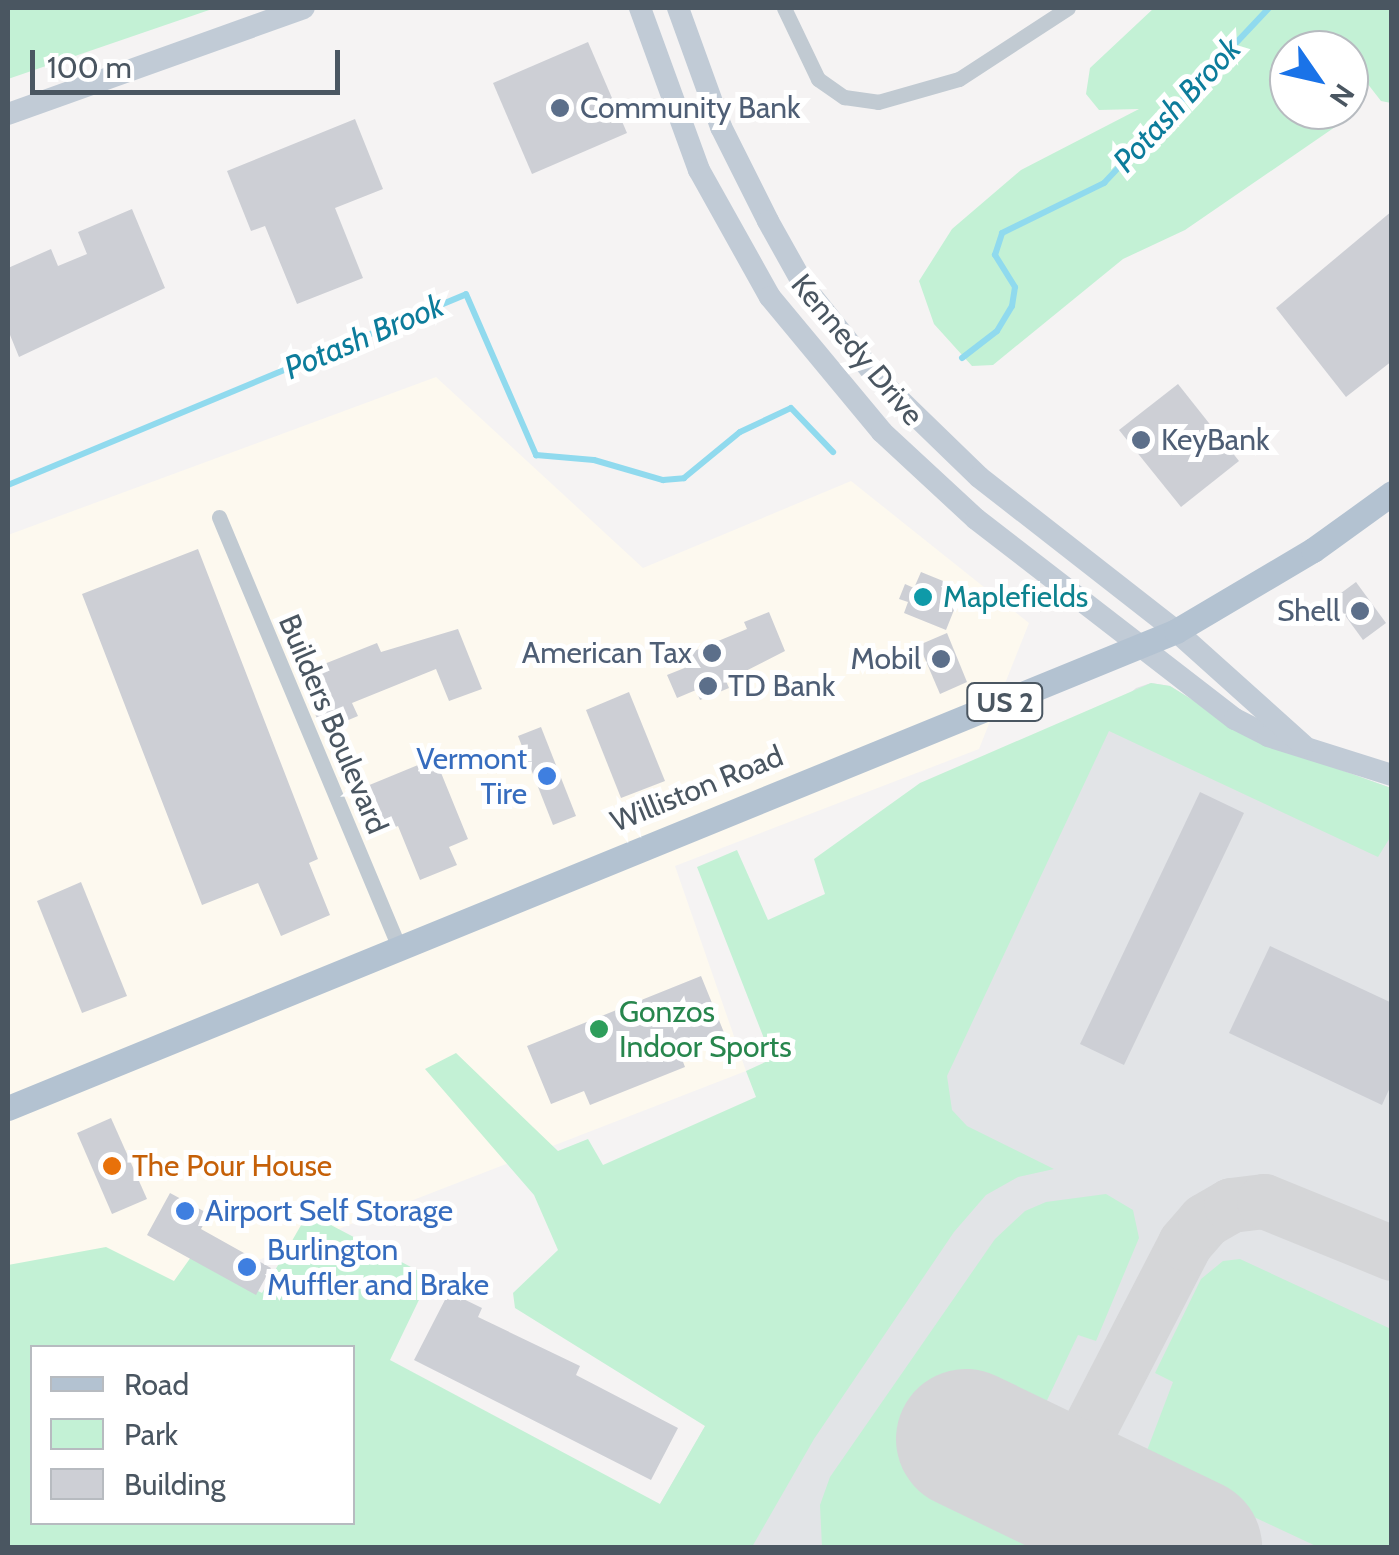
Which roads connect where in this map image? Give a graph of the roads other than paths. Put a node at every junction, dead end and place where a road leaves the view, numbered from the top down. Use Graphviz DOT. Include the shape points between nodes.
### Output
graph roads {
  1 [pos="304,8"];
  2 [pos="640,8"];
  3 [pos="678,8"];
  4 [pos="784,8"];
  5 [pos="1068,8"];
  6 [pos="8,114"];
  7 [pos="979,477"];
  8 [pos="933,479"];
  9 [pos="1392,493"];
  10 [pos="219,517"];
  11 [pos="1176,630"];
  12 [pos="1143,645"];
  13 [pos="1306,748"];
  14 [pos="1392,775"];
  15 [pos="400,950"];
  16 [pos="8,1108"];
  1 -- 6 [label="main road"];
  2 -- 8 [label="main road, Kennedy Drive" via="698,170 770,297 862,412"];
  3 -- 7 [label="main road, Kennedy Drive" via="721,127 806,288 897,400"];
  4 -- 5 [label="street" via="818,79 844,97 878,102 960,80"];
  7 -- 8 [label="main road"];
  7 -- 11 [label="main road, Kennedy Drive"];
  8 -- 12 [label="main road, Kennedy Drive"];
  9 -- 11 [label="main road, Williston Road / US 2" via="1312,550"];
  10 -- 15 [label="street, Builders Boulevard"];
  11 -- 12 [label="main road, Williston Road / US 2"];
  11 -- 13 [label="main road, Kennedy Drive"];
  12 -- 13 [label="main road, Kennedy Drive" via="1234,719"];
  12 -- 15 [label="main road, Williston Road / US 2" via="721,812"];
  13 -- 14 [label="main road, Kennedy Drive"];
  15 -- 16 [label="main road, Williston Road / US 2"];
}
